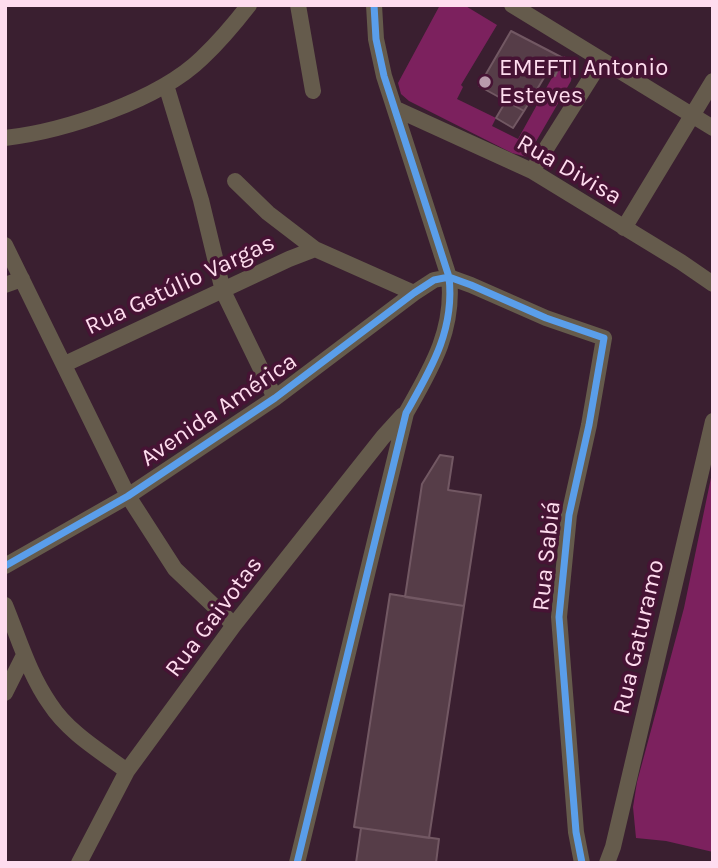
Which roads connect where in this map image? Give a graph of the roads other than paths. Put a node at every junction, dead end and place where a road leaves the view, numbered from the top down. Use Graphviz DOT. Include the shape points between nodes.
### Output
graph roads {
  1 [pos="249,5"];
  2 [pos="298,5"];
  3 [pos="374,5"];
  4 [pos="512,5"];
  5 [pos="602,61"];
  6 [pos="713,81"];
  7 [pos="166,85"];
  8 [pos="313,91"];
  9 [pos="397,109"];
  10 [pos="692,116"];
  11 [pos="713,128"];
  12 [pos="5,138"];
  13 [pos="531,171"];
  14 [pos="235,181"];
  15 [pos="624,228"];
  16 [pos="5,245"];
  17 [pos="315,249"];
  18 [pos="449,278"];
  19 [pos="22,279"];
  20 [pos="713,284"];
  21 [pos="5,285"];
  22 [pos="223,291"];
  23 [pos="414,293"];
  24 [pos="65,364"];
  25 [pos="275,398"];
  26 [pos="406,413"];
  27 [pos="713,421"];
  28 [pos="128,496"];
  29 [pos="5,566"];
  30 [pos="5,606"];
  31 [pos="234,625"];
  32 [pos="24,655"];
  33 [pos="5,693"];
  34 [pos="127,771"];
  35 [pos="79,863"];
  36 [pos="298,863"];
  37 [pos="582,863"];
  38 [pos="607,863"];
  1 -- 7 [label="street" via="202,59"];
  2 -- 8 [label="street"];
  3 -- 9 [label="street" via="384,76"];
  4 -- 5 [label="street"];
  5 -- 10 [label="street"];
  5 -- 13 [label="street"];
  6 -- 10 [label="street"];
  7 -- 12 [label="street" via="60,127"];
  7 -- 22 [label="street"];
  9 -- 13 [label="street, Rua Divisa"];
  9 -- 18 [label="street"];
  10 -- 11 [label="street"];
  10 -- 15 [label="street"];
  13 -- 15 [label="street, Rua Divisa"];
  14 -- 17 [label="street, Rua Getúlio Vargas"];
  15 -- 20 [label="street, Rua Divisa"];
  16 -- 19 [label="street"];
  17 -- 22 [label="street, Rua Getúlio Vargas"];
  17 -- 23 [label="street, Rua Getúlio Vargas"];
  18 -- 23 [label="street, Avenida América" via="434,280"];
  18 -- 26 [label="street" via="452,300 447,326 432,368"];
  18 -- 37 [label="street, Rua Sabiá" via="604,338 569,515 558,617"];
  19 -- 21 [label="street"];
  19 -- 24 [label="street"];
  22 -- 24 [label="street, Rua Getúlio Vargas"];
  22 -- 25 [label="street"];
  23 -- 25 [label="street, Avenida América"];
  24 -- 28 [label="street"];
  25 -- 28 [label="street, Avenida América"];
  26 -- 31 [label="street, Rua Gaivotas"];
  26 -- 36 [label="street"];
  27 -- 38 [label="street, Rua Gaturamo"];
  28 -- 29 [label="street, Avenida América"];
  28 -- 31 [label="street" via="176,569"];
  30 -- 32 [label="street"];
  31 -- 34 [label="street, Rua Gaivotas"];
  32 -- 33 [label="street"];
  32 -- 34 [label="street" via="50,705 69,726"];
  34 -- 35 [label="street, Rua Gaivotas"];
}
